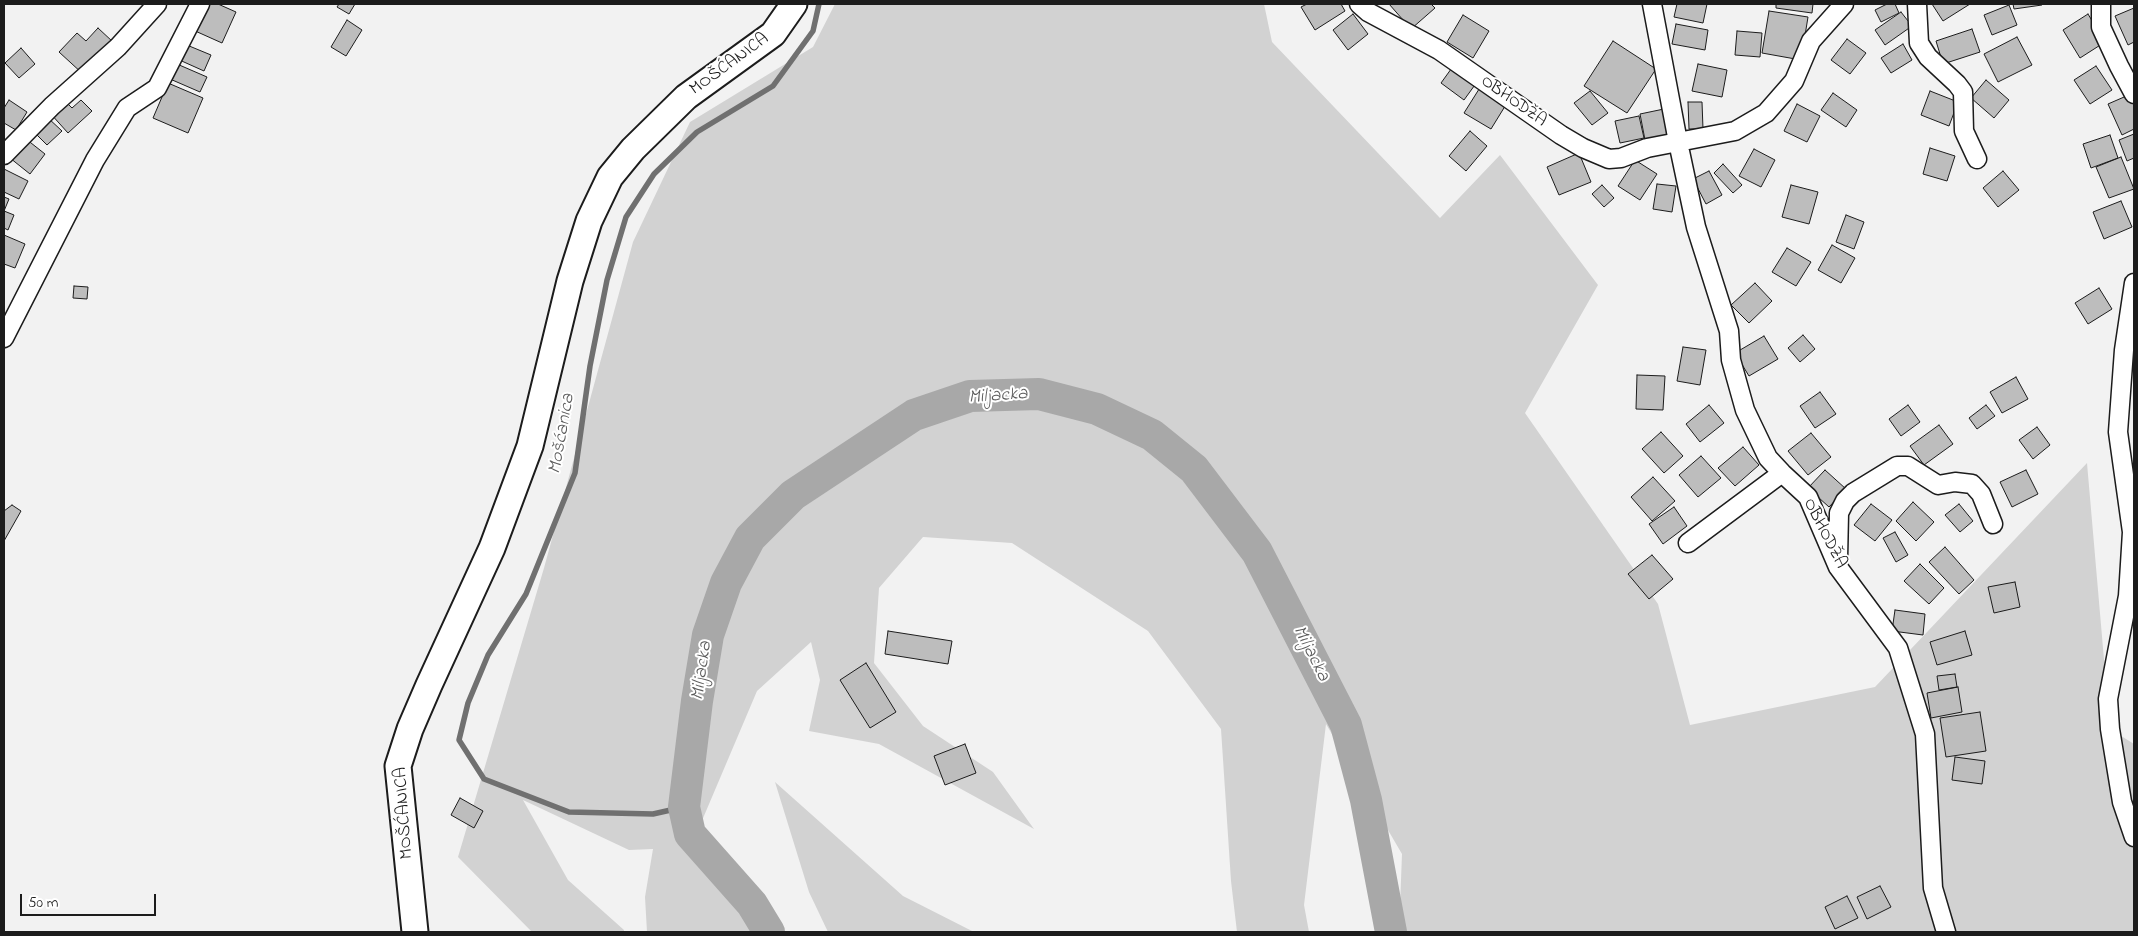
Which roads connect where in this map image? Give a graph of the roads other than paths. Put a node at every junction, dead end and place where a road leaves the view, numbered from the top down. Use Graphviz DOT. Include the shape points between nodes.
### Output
graph roads {
  1 [pos="157,4"];
  2 [pos="200,4"];
  3 [pos="794,4"];
  4 [pos="1359,4"];
  5 [pos="1652,4"];
  6 [pos="1844,4"];
  7 [pos="1917,4"];
  8 [pos="2101,4"];
  9 [pos="2134,94"];
  10 [pos="1678,142"];
  11 [pos="4,154"];
  12 [pos="1977,159"];
  13 [pos="2134,283"];
  14 [pos="4,338"];
  15 [pos="1782,473"];
  16 [pos="1993,524"];
  17 [pos="1688,543"];
  18 [pos="1838,567"];
  19 [pos="2134,837"];
  20 [pos="415,932"];
  21 [pos="1946,932"];
  1 -- 11 [label="street" via="118,47"];
  2 -- 14 [label="street" via="158,88 127,108 95,160"];
  3 -- 20 [label="main road, MOŠĆANICA" via="773,34 686,96 633,149 610,177 589,221 570,281 530,446 492,548 410,729 398,766"];
  4 -- 10 [label="street, OBHODŽA" via="1439,50 1583,148 1609,159"];
  5 -- 10 [label="street, OBHODŽA"];
  6 -- 10 [label="street, OBHODŽA" via="1811,41 1794,81 1766,113 1735,131"];
  7 -- 12 [label="street" via="1919,43 1962,92 1964,130"];
  8 -- 9 [label="street" via="2101,27"];
  10 -- 15 [label="street, OBHODŽA" via="1696,227 1729,331 1731,360 1745,410 1768,458"];
  13 -- 19 [label="street" via="2124,350 2118,432 2132,532 2128,587 2108,699 2122,802"];
  15 -- 17 [label="street"];
  15 -- 18 [label="street, OBHODŽA" via="1808,497"];
  16 -- 18 [label="street" via="1981,494 1972,484 1954,482 1938,485 1908,466 1897,466 1845,501 1839,513"];
  18 -- 21 [label="street, OBHODŽA" via="1898,648 1925,734 1933,888"];
}
